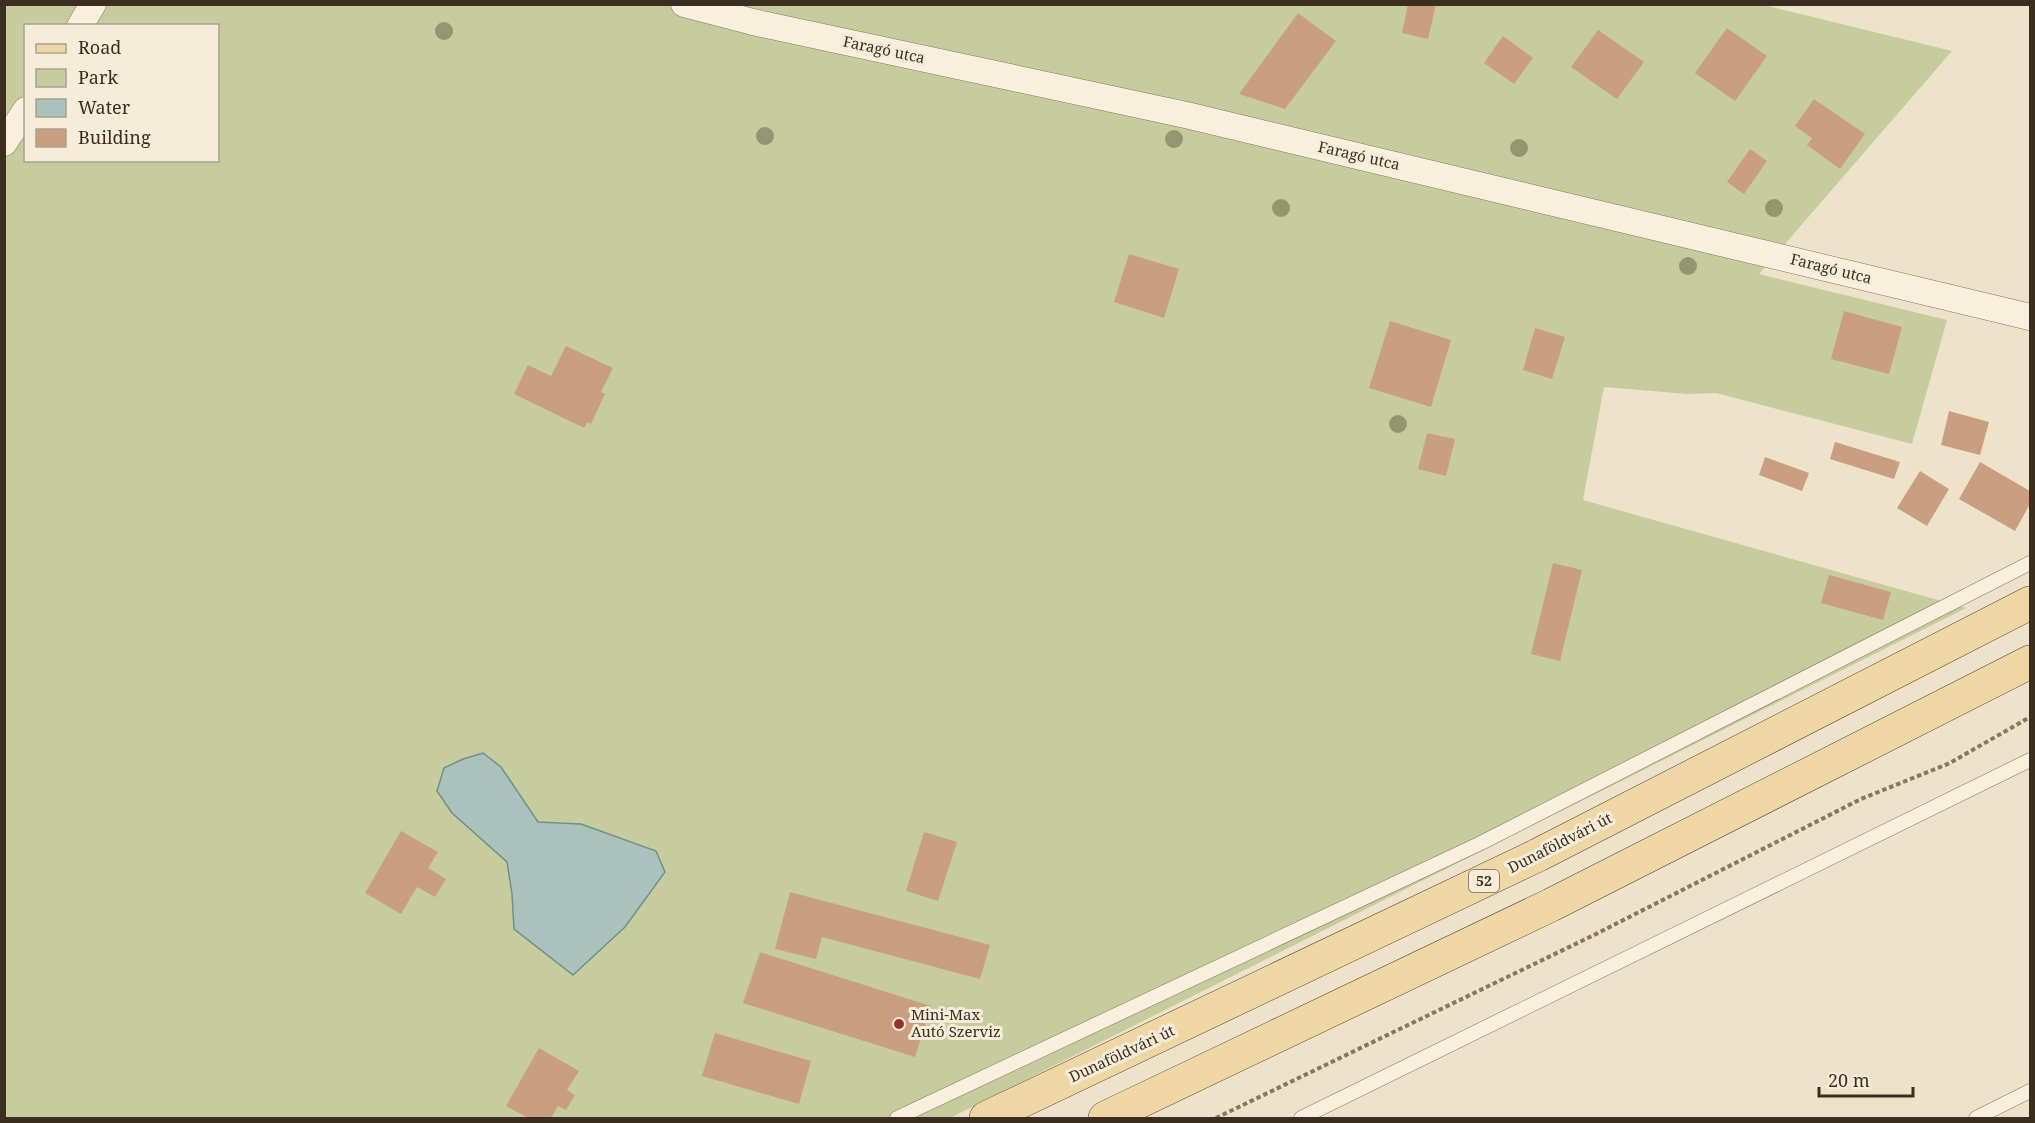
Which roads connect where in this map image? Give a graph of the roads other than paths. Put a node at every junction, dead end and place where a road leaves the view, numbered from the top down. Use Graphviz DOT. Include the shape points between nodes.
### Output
graph roads {
  1 [pos="93,4"];
  2 [pos="684,4"];
  3 [pos="757,13"];
  4 [pos="81,24"];
  5 [pos="24,113"];
  6 [pos="4,143"];
  7 [pos="2031,317"];
  8 [pos="2031,562"];
  9 [pos="2031,603"];
  10 [pos="2031,662"];
  11 [pos="2031,760"];
  12 [pos="2031,1091"];
  13 [pos="897,1119"];
  14 [pos="986,1119"];
  15 [pos="1106,1119"];
  16 [pos="1301,1119"];
  17 [pos="1976,1119"];
  1 -- 4 [label="street"];
  2 -- 3 [label="street, Faragó utca"];
  3 -- 7 [label="street, Faragó utca"];
  5 -- 6 [label="street"];
  8 -- 13 [label="lane" via="1481,843"];
  9 -- 14 [label="main road, Dunaföldvári út / 52" via="1538,855"];
  10 -- 15 [label="main road" via="1551,905"];
  11 -- 16 [label="lane"];
  12 -- 17 [label="lane"];
}
